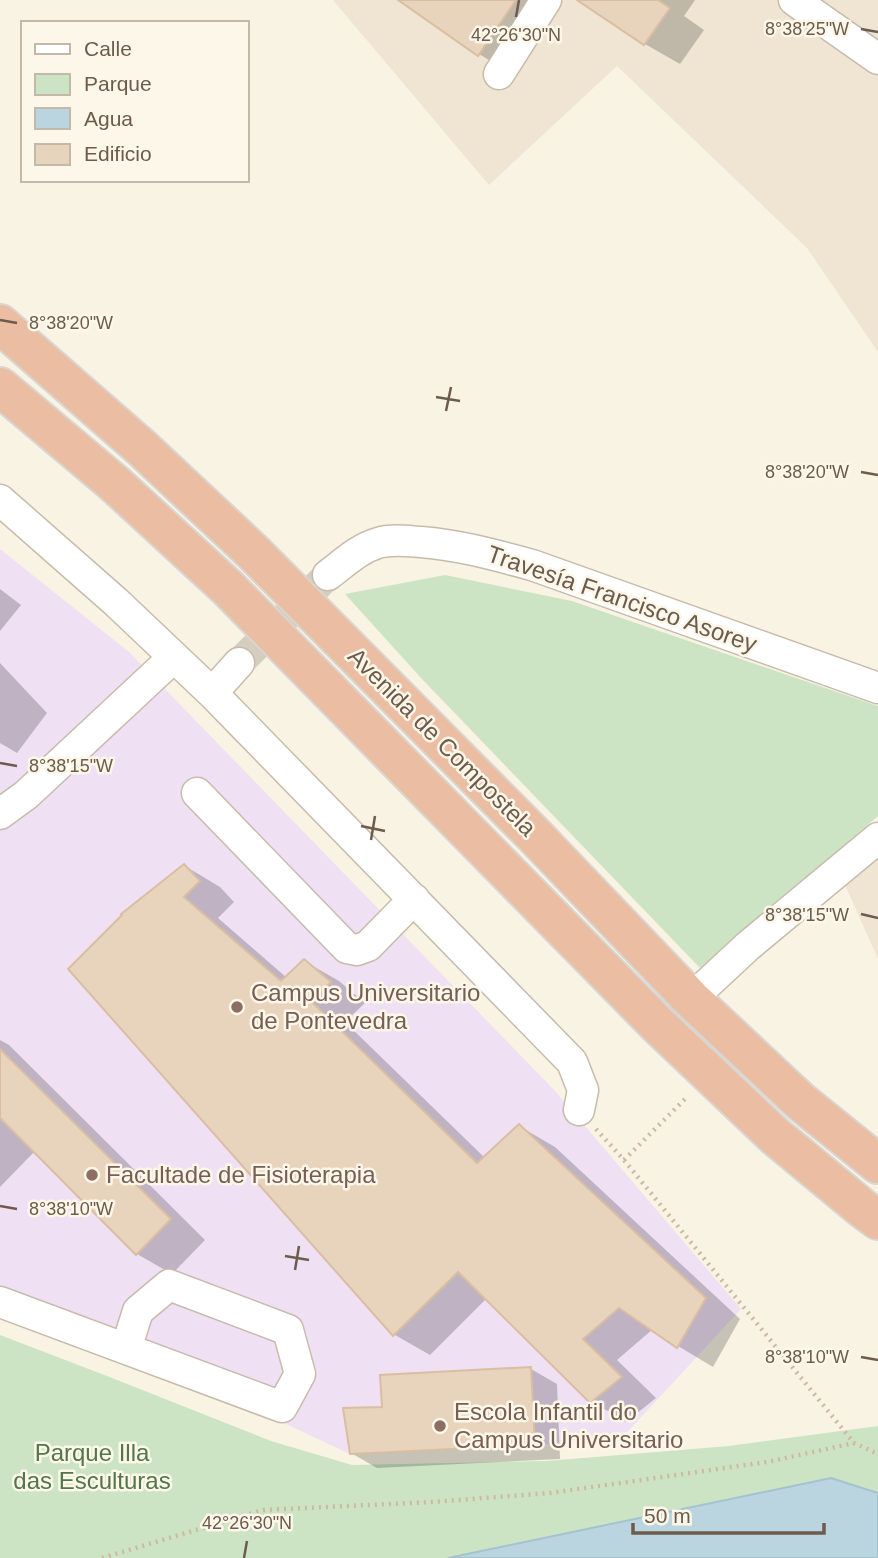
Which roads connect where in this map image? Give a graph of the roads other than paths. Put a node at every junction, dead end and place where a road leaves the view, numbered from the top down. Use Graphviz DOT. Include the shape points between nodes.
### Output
graph roads {
  1 [pos="546,0"];
  2 [pos="793,0"];
  3 [pos="878,59"];
  4 [pos="499,74"];
  5 [pos="0,324"];
  6 [pos="0,387"];
  7 [pos="0,500"];
  8 [pos="328,575"];
  9 [pos="174,657"];
  10 [pos="239,663"];
  11 [pos="878,688"];
  12 [pos="212,693"];
  13 [pos="197,793"];
  14 [pos="0,814"];
  15 [pos="878,838"];
  16 [pos="414,899"];
  17 [pos="691,999"];
  18 [pos="579,1110"];
  19 [pos="878,1164"];
  20 [pos="878,1220"];
  21 [pos="0,1302"];
  22 [pos="127,1349"];
  1 -- 4 [label="street"];
  2 -- 3 [label="street"];
  5 -- 17 [label="highway, Avenida de Compostela" via="254,553"];
  6 -- 20 [label="highway, Avenida de Compostela" via="228,588 657,1024 775,1136"];
  7 -- 9 [label="street"];
  8 -- 11 [label="street, Travesía Francisco Asorey" via="380,541 447,544 532,565"];
  9 -- 12 [label="street"];
  9 -- 14 [label="street"];
  10 -- 12 [label="street"];
  12 -- 16 [label="street"];
  13 -- 16 [label="street" via="347,948 368,946"];
  15 -- 17 [label="street"];
  16 -- 18 [label="street" via="572,1062 583,1090"];
  17 -- 19 [label="highway, Avenida de Compostela" via="800,1101"];
  21 -- 22 [label="street"];
  22 -- 22 [label="street" via="282,1407 300,1374 288,1330 169,1284 138,1311"];
}
